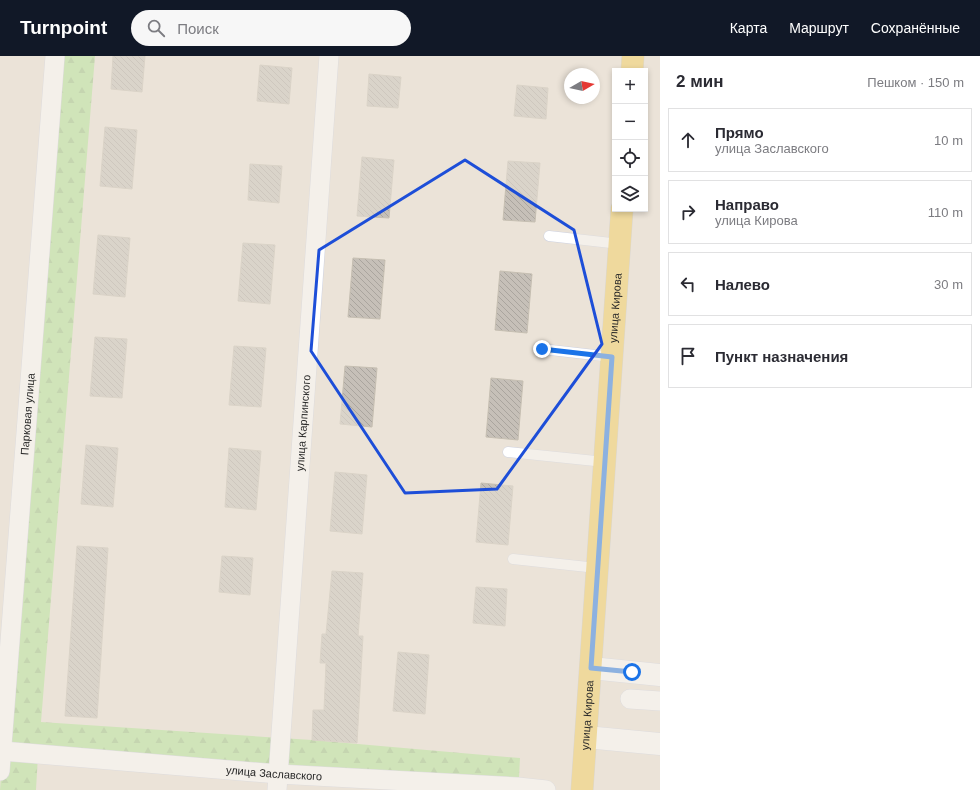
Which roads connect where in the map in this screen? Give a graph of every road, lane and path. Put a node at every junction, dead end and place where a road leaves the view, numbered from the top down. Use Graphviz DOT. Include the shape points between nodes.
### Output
graph roads {
  1 [pos="55,56"];
  2 [pos="329,56"];
  3 [pos="633,56"];
  4 [pos="632,68"];
  5 [pos="622,212"];
  6 [pos="549,236"];
  7 [pos="620,244"];
  8 [pos="542,349"];
  9 [pos="612,357"];
  10 [pos="508,452"];
  11 [pos="605,462"];
  12 [pos="513,559"];
  13 [pos="598,568"];
  14 [pos="591,668"];
  15 [pos="660,674"];
  16 [pos="630,699"];
  17 [pos="660,701"];
  18 [pos="2,727"];
  19 [pos="586,738"];
  20 [pos="660,744"];
  21 [pos="2,751"];
  22 [pos="0,771"];
  23 [pos="278,782"];
  24 [pos="546,790"];
  25 [pos="582,790"];
  1 -- 18 [label="street, Парковая улица"];
  2 -- 23 [label="street, улица Карпинского"];
  3 -- 4 [label="main road"];
  5 -- 7 [label="main road, улица Кирова"];
  6 -- 7 [label="lane"];
  7 -- 9 [label="main road, улица Кирова"];
  8 -- 9 [label="lane"];
  9 -- 11 [label="main road, улица Кирова"];
  10 -- 11 [label="lane"];
  11 -- 13 [label="main road, улица Кирова"];
  12 -- 13 [label="lane"];
  13 -- 14 [label="main road, улица Кирова"];
  14 -- 15 [label="street"];
  14 -- 19 [label="main road, улица Кирова"];
  16 -- 17 [label="street"];
  18 -- 21 [label="street, Парковая улица"];
  19 -- 20 [label="street"];
  19 -- 25 [label="main road, улица Кирова"];
  21 -- 22 [label="street, Парковая улица"];
  21 -- 23 [label="street, улица Заславского"];
  23 -- 24 [label="street, улица Заславского"];
}
